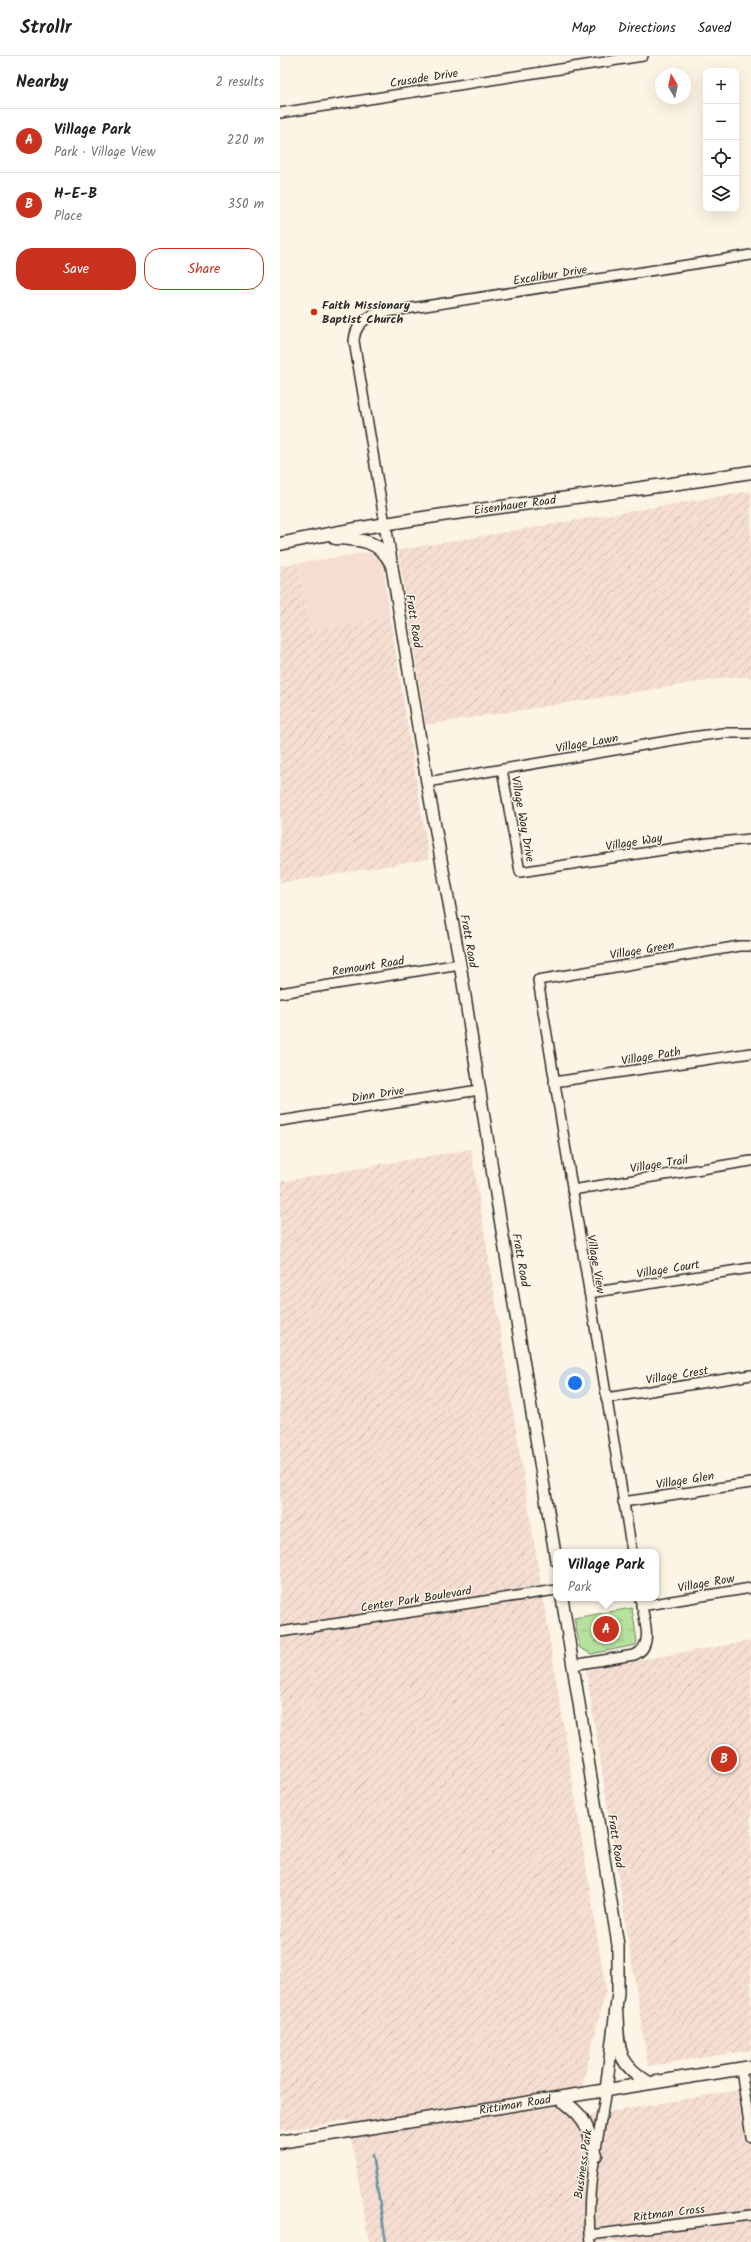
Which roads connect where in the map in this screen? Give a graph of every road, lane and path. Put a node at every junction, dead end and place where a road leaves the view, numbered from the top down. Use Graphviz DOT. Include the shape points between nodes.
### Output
graph roads {
  1 [pos="643,56"];
  2 [pos="280,113"];
  3 [pos="751,255"];
  4 [pos="357,327"];
  5 [pos="751,472"];
  6 [pos="384,524"];
  7 [pos="308,539"];
  8 [pos="280,544"];
  9 [pos="391,563"];
  10 [pos="751,732"];
  11 [pos="502,769"];
  12 [pos="427,782"];
  13 [pos="751,840"];
  14 [pos="520,872"];
  15 [pos="751,946"];
  16 [pos="460,964"];
  17 [pos="538,980"];
  18 [pos="280,993"];
  19 [pos="751,1053"];
  20 [pos="554,1082"];
  21 [pos="479,1090"];
  22 [pos="280,1121"];
  23 [pos="751,1161"];
  24 [pos="572,1190"];
  25 [pos="751,1268"];
  26 [pos="589,1293"];
  27 [pos="751,1375"];
  28 [pos="606,1398"];
  29 [pos="751,1483"];
  30 [pos="623,1502"];
  31 [pos="554,1549"];
  32 [pos="631,1549"];
  33 [pos="751,1588"];
  34 [pos="553,1590"];
  35 [pos="659,1600"];
  36 [pos="563,1601"];
  37 [pos="640,1602"];
  38 [pos="280,1632"];
  39 [pos="574,1665"];
  40 [pos="616,2010"];
  41 [pos="746,2068"];
  42 [pos="648,2083"];
  43 [pos="606,2090"];
  44 [pos="560,2098"];
  45 [pos="751,2137"];
  46 [pos="280,2142"];
  47 [pos="596,2155"];
  48 [pos="751,2215"];
  49 [pos="590,2239"];
  1 -- 2 [label="street, Crusade Drive"];
  3 -- 4 [label="street, Excalibur Drive" via="374,314"];
  4 -- 6 [label="street, Fratt Road" via="354,341"];
  5 -- 6 [label="main road, Eisenhauer Road" via="643,490"];
  6 -- 7 [label="main road, Eisenhauer Road"];
  6 -- 9 [label="street, Fratt Road"];
  7 -- 8 [label="main road, Eisenhauer Road"];
  7 -- 9 [label="main road" via="366,541 382,550"];
  9 -- 12 [label="street, Fratt Road"];
  10 -- 11 [label="street, Village Lawn" via="691,737"];
  11 -- 12 [label="street, Village Lawn"];
  11 -- 14 [label="street, Village Way Drive"];
  12 -- 16 [label="street, Fratt Road"];
  13 -- 14 [label="street, Village Way" via="708,843"];
  15 -- 17 [label="street, Village Green"];
  16 -- 18 [label="street, Remount Road"];
  16 -- 21 [label="street, Fratt Road"];
  17 -- 20 [label="street, Village View"];
  19 -- 20 [label="street, Village Path"];
  20 -- 24 [label="street, Village View"];
  21 -- 22 [label="street, Dinn Drive"];
  21 -- 31 [label="street, Fratt Road"];
  23 -- 24 [label="street, Village Trail"];
  24 -- 26 [label="street, Village View"];
  25 -- 26 [label="street, Village Court"];
  26 -- 28 [label="street, Village View"];
  27 -- 28 [label="street, Village Crest"];
  28 -- 30 [label="street, Village View"];
  29 -- 30 [label="street, Village Glen"];
  30 -- 32 [label="street, Village View"];
  33 -- 35 [label="street, Village Row"];
  34 -- 38 [label="street, Center Park Boulevard"];
  36 -- 39 [label="street, Fratt Road"];
  37 -- 39 [label="street" via="647,1639 642,1652"];
  39 -- 40 [label="street, Fratt Road" via="617,1927 619,1964"];
  40 -- 42 [label="main road" via="622,2061"];
  40 -- 43 [label="street, Fratt Road"];
  41 -- 42 [label="main road, Rittiman Road"];
  41 -- 45 [label="street"];
  42 -- 43 [label="main road, Rittiman Road"];
  43 -- 44 [label="main road, Rittiman Road"];
  43 -- 47 [label="street, Business Park"];
  44 -- 46 [label="main road, Rittiman Road"];
  44 -- 47 [label="main road" via="582,2117"];
  47 -- 49 [label="street, Business Park" via="591,2192"];
  48 -- 49 [label="street, Rittman Cross"];
}
